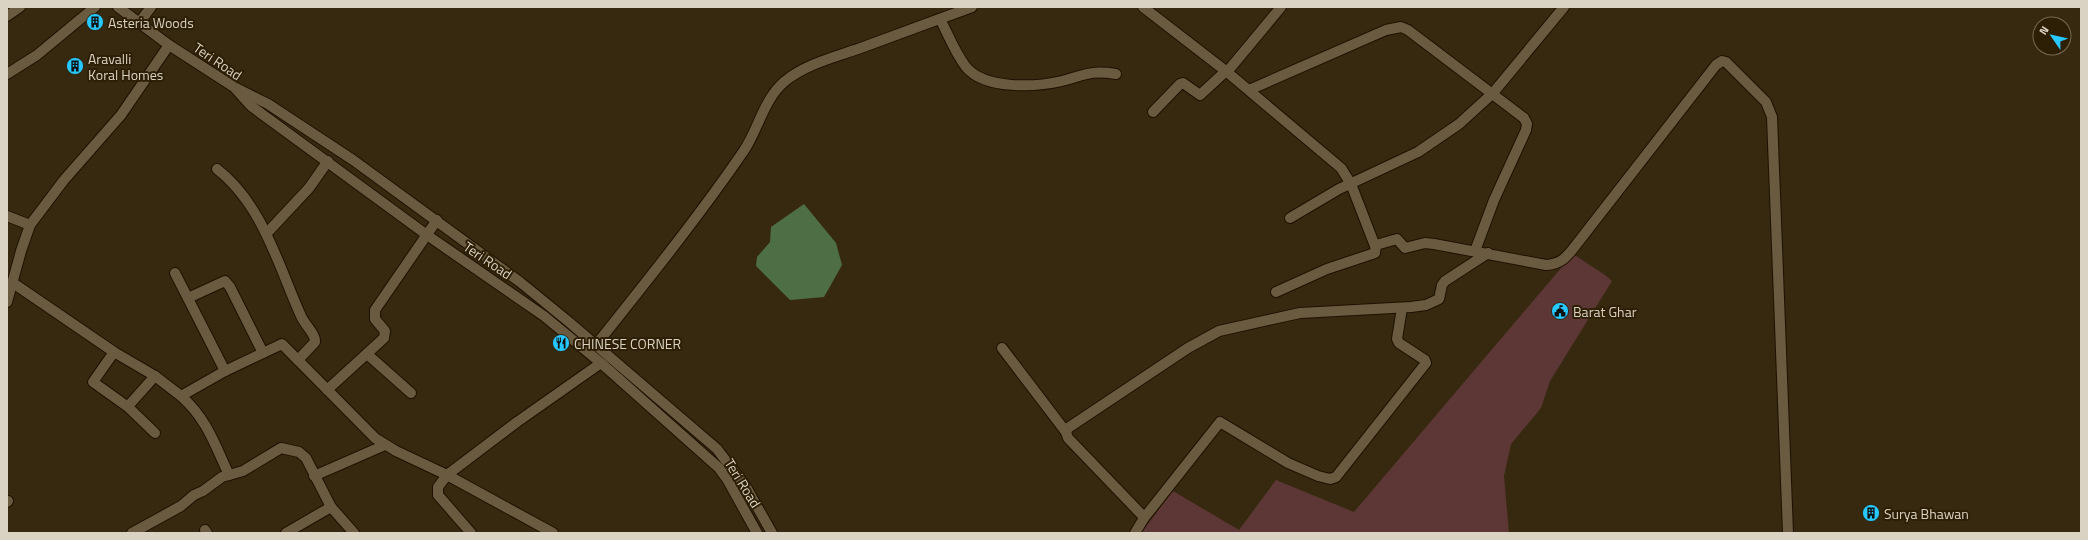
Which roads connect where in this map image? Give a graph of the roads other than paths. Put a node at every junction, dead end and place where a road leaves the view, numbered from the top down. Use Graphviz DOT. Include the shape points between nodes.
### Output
graph roads {
  1 [pos="20,7"];
  2 [pos="95,7"];
  3 [pos="118,7"];
  4 [pos="151,7"];
  5 [pos="972,7"];
  6 [pos="1143,7"];
  7 [pos="1281,7"];
  8 [pos="1564,7"];
  9 [pos="7,16"];
  10 [pos="940,19"];
  11 [pos="140,22"];
  12 [pos="168,45"];
  13 [pos="1227,72"];
  14 [pos="7,74"];
  15 [pos="1116,74"];
  16 [pos="234,87"];
  17 [pos="1249,90"];
  18 [pos="1493,93"];
  19 [pos="1153,112"];
  20 [pos="328,161"];
  21 [pos="217,169"];
  22 [pos="1351,184"];
  23 [pos="7,216"];
  24 [pos="1290,218"];
  25 [pos="437,220"];
  26 [pos="30,225"];
  27 [pos="267,233"];
  28 [pos="427,235"];
  29 [pos="1375,246"];
  30 [pos="1475,250"];
  31 [pos="1488,253"];
  32 [pos="175,273"];
  33 [pos="13,283"];
  34 [pos="1276,292"];
  35 [pos="188,298"];
  36 [pos="7,302"];
  37 [pos="1402,308"];
  38 [pos="596,346"];
  39 [pos="1002,348"];
  40 [pos="114,352"];
  41 [pos="263,352"];
  42 [pos="367,354"];
  43 [pos="298,360"];
  44 [pos="601,363"];
  45 [pos="626,370"];
  46 [pos="225,371"];
  47 [pos="155,376"];
  48 [pos="619,379"];
  49 [pos="327,390"];
  50 [pos="411,393"];
  51 [pos="182,396"];
  52 [pos="130,404"];
  53 [pos="1066,432"];
  54 [pos="155,433"];
  55 [pos="385,445"];
  56 [pos="229,475"];
  57 [pos="447,475"];
  58 [pos="314,476"];
  59 [pos="332,507"];
  60 [pos="1144,518"];
  61 [pos="132,533"];
  62 [pos="286,533"];
  63 [pos="354,533"];
  64 [pos="471,533"];
  65 [pos="553,533"];
  66 [pos="757,533"];
  67 [pos="772,533"];
  68 [pos="1135,533"];
  69 [pos="1788,533"];
  1 -- 9 [label="street"];
  2 -- 14 [label="street" via="37,55"];
  3 -- 11 [label="street, Teri Road"];
  4 -- 11 [label="street"];
  5 -- 10 [label="street"];
  6 -- 13 [label="street"];
  7 -- 13 [label="street"];
  8 -- 18 [label="street"];
  10 -- 15 [label="street" via="966,67 986,80 1037,85 1090,72"];
  10 -- 38 [label="street" via="826,60 784,82 768,102 739,158"];
  11 -- 12 [label="street, Teri Road"];
  12 -- 16 [label="street, Teri Road"];
  12 -- 26 [label="street" via="121,114 64,180"];
  13 -- 17 [label="street"];
  13 -- 19 [label="street" via="1200,94 1183,83 1180,84"];
  16 -- 20 [label="street, Teri Road" via="251,106"];
  16 -- 25 [label="street" via="268,104"];
  17 -- 18 [label="street" via="1377,33 1401,27"];
  17 -- 22 [label="street" via="1341,168"];
  18 -- 22 [label="street" via="1460,124 1433,143"];
  18 -- 30 [label="street" via="1524,118 1527,124"];
  20 -- 27 [label="street" via="309,188"];
  20 -- 28 [label="street, Teri Road"];
  21 -- 27 [label="street" via="233,183"];
  22 -- 24 [label="street"];
  22 -- 29 [label="street"];
  23 -- 26 [label="street"];
  25 -- 28 [label="street"];
  25 -- 38 [label="street" via="548,303"];
  26 -- 33 [label="street"];
  27 -- 43 [label="street" via="301,316 316,340"];
  28 -- 42 [label="street" via="375,310 375,318 386,334"];
  28 -- 44 [label="street, Teri Road" via="544,316"];
  29 -- 30 [label="street" via="1397,240 1405,248 1428,243"];
  29 -- 34 [label="street" via="1375,254 1327,269"];
  30 -- 31 [label="street"];
  31 -- 37 [label="street" via="1445,282 1436,301"];
  31 -- 69 [label="street" via="1546,265 1557,264 1566,258 1716,65 1722,61 1729,63 1766,102 1772,116"];
  32 -- 35 [label="street"];
  33 -- 36 [label="street"];
  33 -- 40 [label="street"];
  35 -- 41 [label="street" via="225,281"];
  35 -- 46 [label="street"];
  37 -- 53 [label="street" via="1300,313 1219,331 1188,348 1068,428"];
  37 -- 60 [label="street" via="1397,339 1426,363 1336,477 1330,479 1318,476 1293,466 1220,422"];
  38 -- 45 [label="street"];
  39 -- 53 [label="street"];
  40 -- 47 [label="street"];
  40 -- 54 [label="street" via="93,382 128,407"];
  41 -- 43 [label="street" via="282,344"];
  41 -- 46 [label="street"];
  42 -- 49 [label="street"];
  42 -- 50 [label="street"];
  43 -- 49 [label="street"];
  44 -- 48 [label="street, Teri Road"];
  44 -- 57 [label="street"];
  45 -- 48 [label="street"];
  45 -- 67 [label="street" via="724,457 746,487"];
  46 -- 51 [label="street"];
  47 -- 51 [label="street"];
  47 -- 52 [label="street"];
  48 -- 66 [label="street, Teri Road" via="719,468"];
  49 -- 55 [label="street"];
  51 -- 56 [label="street" via="193,406 207,426"];
  53 -- 60 [label="street" via="1068,438"];
  55 -- 57 [label="street"];
  55 -- 58 [label="street"];
  56 -- 58 [label="street" via="244,471 281,448 302,454"];
  56 -- 61 [label="street"];
  57 -- 64 [label="street" via="438,487 438,495"];
  57 -- 65 [label="street"];
  58 -- 59 [label="street"];
  59 -- 62 [label="street"];
  59 -- 63 [label="street"];
  60 -- 68 [label="street"];
}
